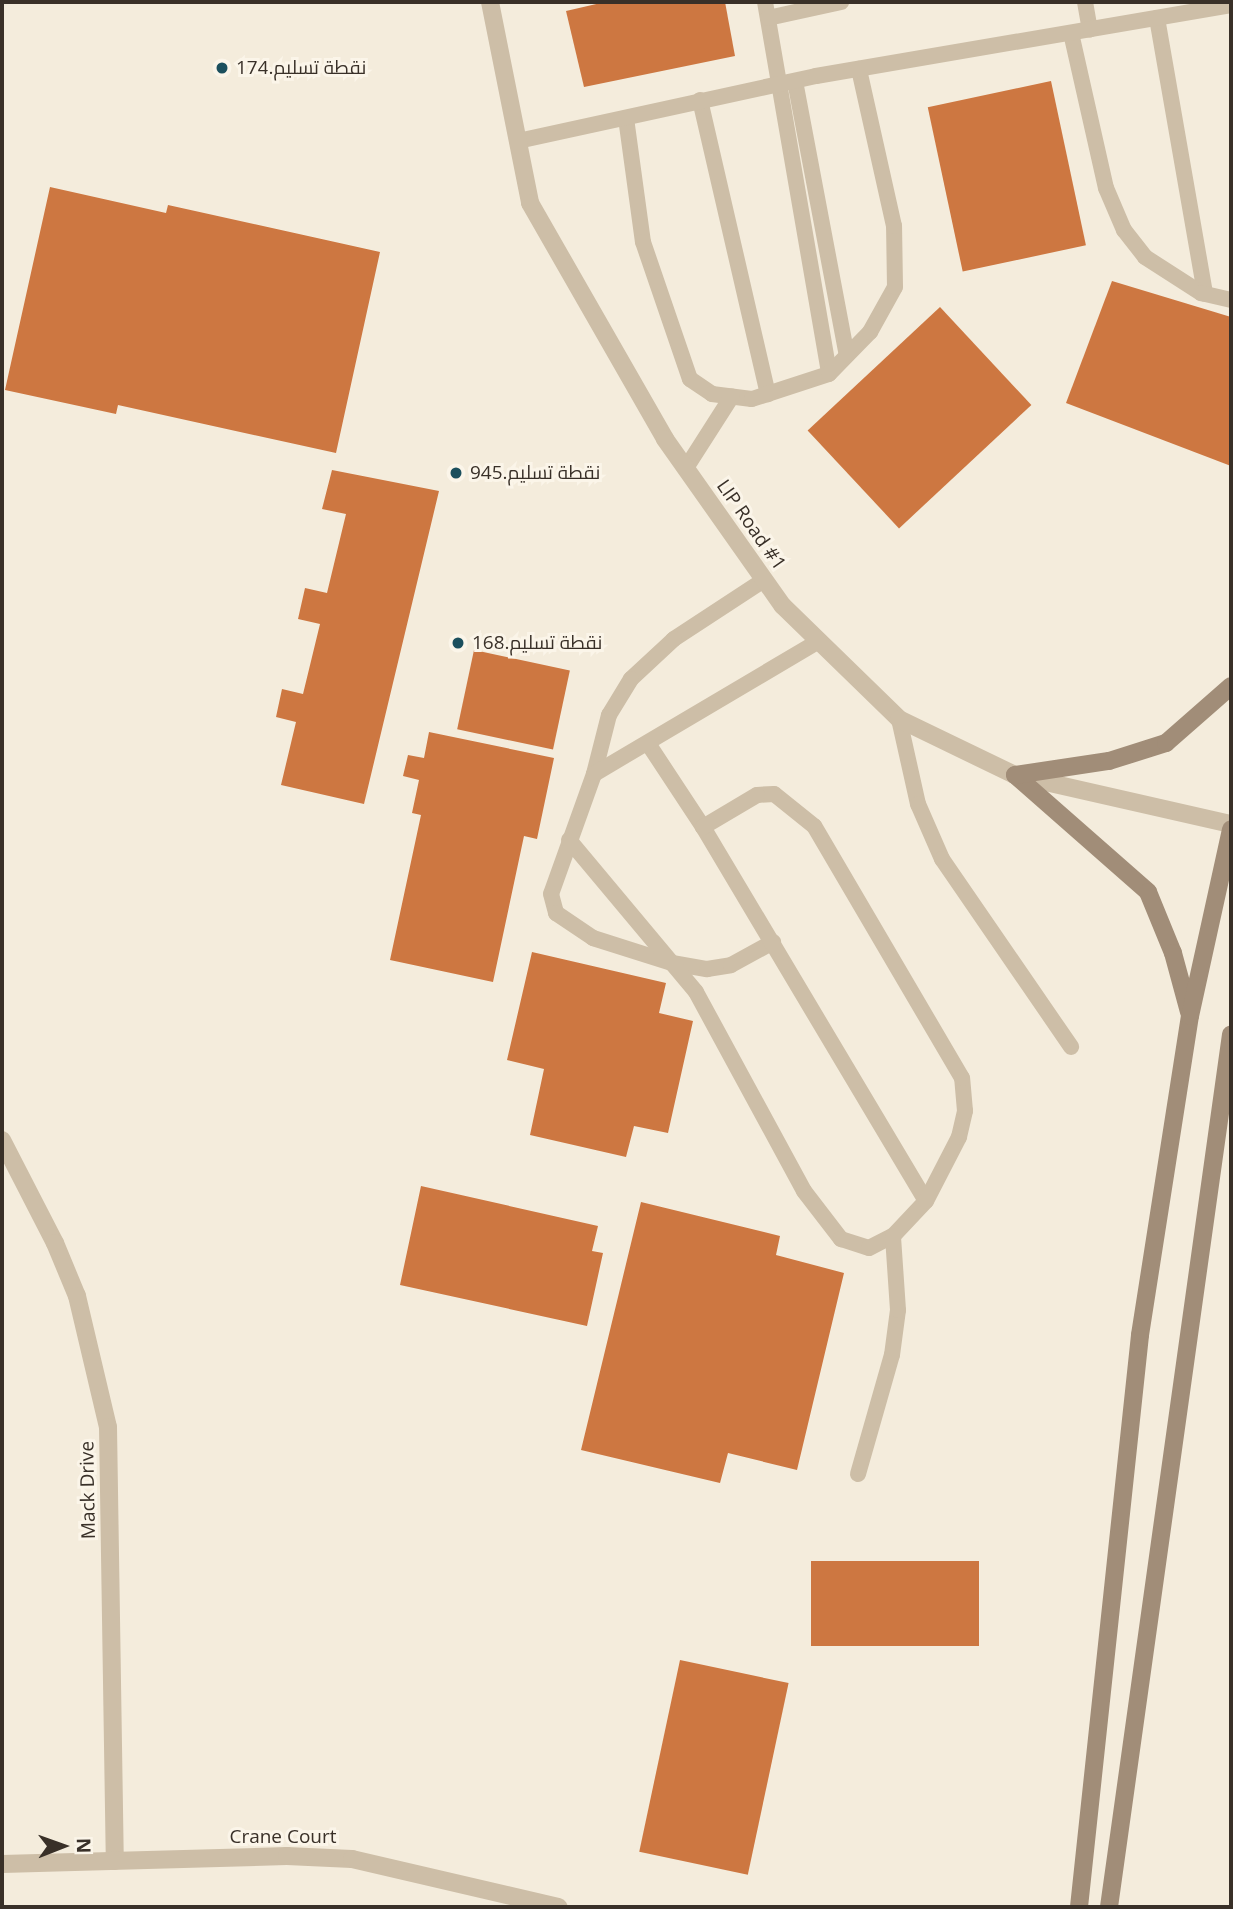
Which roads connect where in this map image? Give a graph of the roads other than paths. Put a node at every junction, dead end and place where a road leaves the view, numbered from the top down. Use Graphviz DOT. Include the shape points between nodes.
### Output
graph roads {
  1 [pos="490,2"];
  2 [pos="841,2"];
  3 [pos="1085,2"];
  4 [pos="1231,5"];
  5 [pos="767,10"];
  6 [pos="1157,18"];
  7 [pos="1090,30"];
  8 [pos="1071,33"];
  9 [pos="859,69"];
  10 [pos="788,82"];
  11 [pos="700,100"];
  12 [pos="626,118"];
  13 [pos="518,141"];
  14 [pos="1205,294"];
  15 [pos="1231,300"];
  16 [pos="848,355"];
  17 [pos="829,374"];
  18 [pos="768,394"];
  19 [pos="732,397"];
  20 [pos="686,468"];
  21 [pos="764,580"];
  22 [pos="820,641"];
  23 [pos="1231,686"];
  24 [pos="899,719"];
  25 [pos="649,745"];
  26 [pos="594,774"];
  27 [pos="1015,775"];
  28 [pos="703,827"];
  29 [pos="1231,827"];
  30 [pos="569,841"];
  31 [pos="773,942"];
  32 [pos="672,963"];
  33 [pos="1191,1016"];
  34 [pos="1231,1034"];
  35 [pos="1071,1046"];
  36 [pos="2,1140"];
  37 [pos="926,1201"];
  38 [pos="893,1236"];
  39 [pos="859,1474"];
  40 [pos="115,1861"];
  41 [pos="2,1864"];
  42 [pos="558,1907"];
  43 [pos="1079,1907"];
  44 [pos="1109,1907"];
  1 -- 13 [label="street, LIP Road #1"];
  2 -- 5 [label="lane"];
  3 -- 7 [label="lane"];
  4 -- 6 [label="lane"];
  5 -- 10 [label="lane"];
  6 -- 7 [label="lane"];
  6 -- 14 [label="lane"];
  7 -- 8 [label="lane"];
  8 -- 9 [label="lane"];
  8 -- 14 [label="lane" via="1106,188 1124,229 1145,257"];
  9 -- 10 [label="lane"];
  9 -- 16 [label="lane" via="894,226 895,287 870,332"];
  10 -- 11 [label="lane"];
  10 -- 16 [label="lane"];
  10 -- 17 [label="lane"];
  11 -- 12 [label="lane"];
  11 -- 18 [label="lane"];
  12 -- 13 [label="lane"];
  12 -- 19 [label="lane" via="643,242 690,379 712,394"];
  13 -- 20 [label="street, LIP Road #1" via="530,203"];
  14 -- 15 [label="lane"];
  16 -- 17 [label="lane"];
  17 -- 18 [label="lane"];
  18 -- 19 [label="lane" via="752,399"];
  19 -- 20 [label="lane"];
  20 -- 21 [label="street, LIP Road #1"];
  21 -- 22 [label="street, LIP Road #1"];
  21 -- 26 [label="lane" via="674,639 631,679 609,715"];
  22 -- 24 [label="street, LIP Road #1"];
  22 -- 25 [label="lane" via="694,711"];
  23 -- 27 [label="main road" via="1166,743 1109,761"];
  24 -- 27 [label="street, LIP Road #1"];
  24 -- 35 [label="lane" via="918,804 942,859"];
  25 -- 26 [label="lane"];
  25 -- 28 [label="lane"];
  26 -- 30 [label="lane"];
  27 -- 29 [label="street, LIP Road #1"];
  27 -- 33 [label="main road" via="1148,892 1173,953"];
  28 -- 31 [label="lane"];
  28 -- 37 [label="lane" via="757,794 774,794 814,826 962,1078 965,1111 959,1137"];
  29 -- 33 [label="main road"];
  30 -- 32 [label="lane"];
  30 -- 32 [label="lane" via="551,894 556,913 593,938"];
  31 -- 32 [label="lane" via="732,965 707,968"];
  31 -- 37 [label="lane"];
  32 -- 38 [label="lane" via="696,992 804,1191 841,1239 869,1248"];
  33 -- 43 [label="main road" via="1140,1335"];
  34 -- 44 [label="main road"];
  36 -- 40 [label="street, Mack Drive" via="55,1243 76,1296 107,1427"];
  37 -- 38 [label="lane"];
  38 -- 39 [label="lane" via="898,1310 892,1355"];
  40 -- 41 [label="street, Crane Court"];
  40 -- 42 [label="street, Crane Court" via="287,1856 352,1859"];
}
